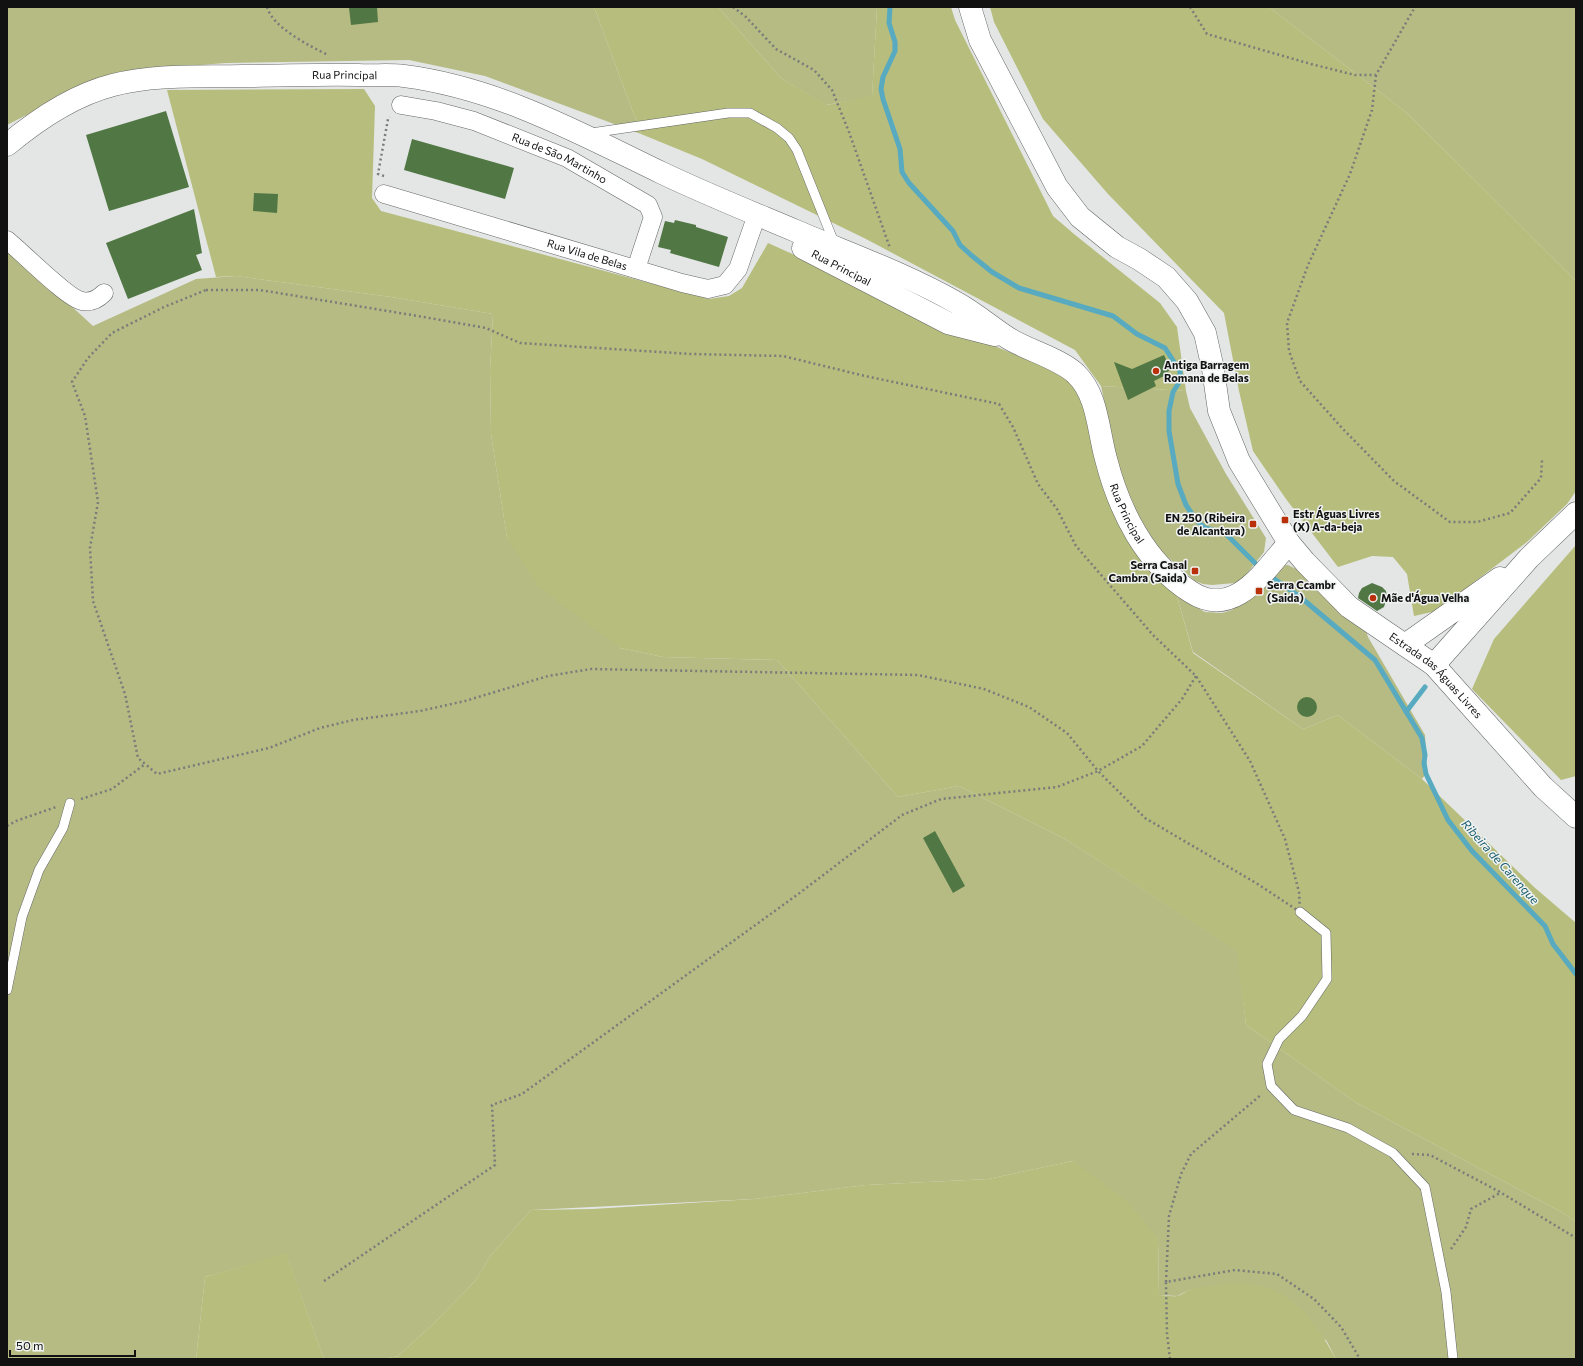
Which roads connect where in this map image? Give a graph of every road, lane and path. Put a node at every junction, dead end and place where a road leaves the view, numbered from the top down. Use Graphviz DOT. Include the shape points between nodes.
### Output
graph roads {
  1 [pos="267,7"];
  2 [pos="733,7"];
  3 [pos="970,7"];
  4 [pos="1190,7"];
  5 [pos="1415,7"];
  6 [pos="331,56"];
  7 [pos="1376,75"];
  8 [pos="401,105"];
  9 [pos="581,134"];
  10 [pos="7,145"];
  11 [pos="679,180"];
  12 [pos="384,194"];
  13 [pos="754,223"];
  14 [pos="7,240"];
  15 [pos="836,248"];
  16 [pos="636,269"];
  17 [pos="899,275"];
  18 [pos="104,293"];
  19 [pos="1010,339"];
  20 [pos="1542,460"];
  21 [pos="1576,513"];
  22 [pos="1289,543"];
  23 [pos="1529,558"];
  24 [pos="1405,645"];
  25 [pos="1434,665"];
  26 [pos="1196,676"];
  27 [pos="1098,771"];
  28 [pos="70,803"];
  29 [pos="1576,817"];
  30 [pos="1300,912"];
  31 [pos="7,990"];
  32 [pos="1271,1086"];
  33 [pos="1393,1153"];
  34 [pos="1500,1192"];
  35 [pos="1576,1238"];
  36 [pos="1440,1264"];
  37 [pos="324,1281"];
  38 [pos="1166,1282"];
  39 [pos="1170,1359"];
  40 [pos="1360,1359"];
  41 [pos="1453,1359"];
  1 -- 6 [label="path" via="269,13 295,38"];
  2 -- 17 [label="path" via="776,49 814,70 832,90"];
  3 -- 22 [label="main road, Estrada das Águas Livres" via="980,40 1057,187 1080,217 1117,247 1139,258 1166,277 1188,301 1205,333 1219,411 1239,461"];
  4 -- 7 [label="path" via="1207,34 1348,74"];
  5 -- 7 [label="path"];
  7 -- 20 [label="path" via="1372,110 1350,174 1308,265 1287,323 1289,351 1300,381 1394,481 1450,522 1477,522 1510,513 1541,478"];
  8 -- 12 [label="path" via="388,119 378,174 386,177"];
  8 -- 16 [label="street, Rua de São Martinho" via="474,121 567,158 648,205 653,217"];
  9 -- 10 [label="main road, Rua Principal" via="534,112 472,90 403,76 175,77 142,79 89,93 44,116"];
  9 -- 11 [label="main road, Rua Principal"];
  9 -- 15 [label="lane" via="728,113 750,113 783,133 797,150"];
  11 -- 13 [label="main road, Rua Principal"];
  11 -- 15 [label="main road, Rua Principal"];
  12 -- 16 [label="street, Rua Vila de Belas"];
  13 -- 16 [label="street, Rua Vila de Belas" via="738,269 725,285 708,289"];
  13 -- 19 [label="main road, Rua Principal" via="948,323"];
  14 -- 18 [label="street" via="75,299 89,301"];
  15 -- 17 [label="main road, Rua Principal"];
  17 -- 19 [label="main road, Rua Principal" via="958,304"];
  19 -- 22 [label="main road, Rua Principal" via="1072,370 1084,382 1090,393 1116,493 1127,518 1147,550 1189,591 1202,598 1215,600 1241,594"];
  21 -- 23 [label="main road"];
  22 -- 24 [label="main road, Estrada das Águas Livres" via="1349,607"];
  23 -- 24 [label="main road"];
  23 -- 25 [label="main road"];
  24 -- 25 [label="main road, Estrada das Águas Livres"];
  25 -- 29 [label="main road, Estrada das Águas Livres" via="1543,787"];
  26 -- 27 [label="path" via="1182,699 1142,746"];
  26 -- 27 [label="path" via="1153,635 1076,546 1057,509 1038,484 1013,427 999,404 783,356 691,354 520,343 486,328 260,290 206,290 164,307 112,333 88,358 72,382 85,416 98,502 90,548 93,601 125,694 138,758 157,774 269,748 320,728 353,720 420,711 465,701 548,676 591,668 918,675 984,689 1029,707 1067,733"];
  26 -- 30 [label="path" via="1250,761 1285,839 1299,892"];
  27 -- 30 [label="path" via="1145,818"];
  27 -- 37 [label="path" via="1057,786 941,799 902,815 801,892 522,1094 492,1105 495,1165"];
  28 -- 31 [label="lane" via="63,828 39,870 22,917"];
  30 -- 32 [label="lane" via="1326,933 1327,978 1302,1016 1279,1039 1267,1064"];
  32 -- 33 [label="lane" via="1294,1110 1348,1128"];
  32 -- 38 [label="path" via="1191,1154 1181,1174 1169,1216"];
  33 -- 34 [label="path" via="1430,1155"];
  33 -- 36 [label="lane" via="1425,1187"];
  34 -- 35 [label="path"];
  34 -- 36 [label="path" via="1471,1208 1466,1227"];
  36 -- 41 [label="lane" via="1446,1292"];
  38 -- 39 [label="path"];
  38 -- 40 [label="path" via="1235,1270 1277,1274 1314,1300 1341,1327"];
}
